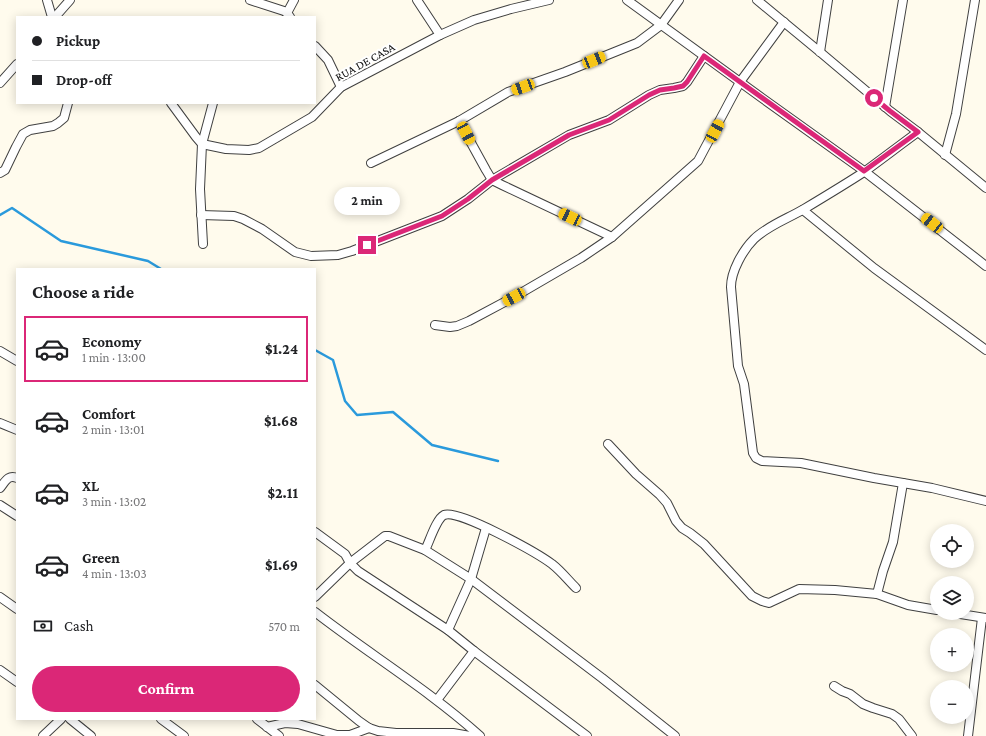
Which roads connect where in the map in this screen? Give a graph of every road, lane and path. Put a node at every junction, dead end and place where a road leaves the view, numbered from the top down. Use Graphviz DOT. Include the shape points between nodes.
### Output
graph roads {
  1 [pos="47,0"];
  2 [pos="70,0"];
  3 [pos="250,0"];
  4 [pos="294,0"];
  5 [pos="417,0"];
  6 [pos="549,0"];
  7 [pos="628,0"];
  8 [pos="679,0"];
  9 [pos="757,0"];
  10 [pos="828,0"];
  11 [pos="903,0"];
  12 [pos="975,0"];
  13 [pos="289,15"];
  14 [pos="54,16"];
  15 [pos="55,16"];
  16 [pos="784,22"];
  17 [pos="661,25"];
  18 [pos="440,35"];
  19 [pos="316,47"];
  20 [pos="820,52"];
  21 [pos="704,56"];
  22 [pos="16,65"];
  23 [pos="740,82"];
  24 [pos="0,83"];
  25 [pos="341,87"];
  26 [pos="68,104"];
  27 [pos="173,104"];
  28 [pos="213,104"];
  29 [pos="885,107"];
  30 [pos="459,121"];
  31 [pos="918,132"];
  32 [pos="202,144"];
  33 [pos="945,155"];
  34 [pos="371,163"];
  35 [pos="864,171"];
  36 [pos="0,173"];
  37 [pos="492,180"];
  38 [pos="986,188"];
  39 [pos="803,210"];
  40 [pos="201,215"];
  41 [pos="612,237"];
  42 [pos="203,244"];
  43 [pos="986,266"];
  44 [pos="435,325"];
  45 [pos="986,350"];
  46 [pos="0,351"];
  47 [pos="16,360"];
  48 [pos="0,423"];
  49 [pos="16,430"];
  50 [pos="608,444"];
  51 [pos="16,477"];
  52 [pos="903,483"];
  53 [pos="0,488"];
  54 [pos="986,501"];
  55 [pos="0,505"];
  56 [pos="16,515"];
  57 [pos="486,528"];
  58 [pos="316,533"];
  59 [pos="426,550"];
  60 [pos="350,563"];
  61 [pos="471,580"];
  62 [pos="576,588"];
  63 [pos="877,594"];
  64 [pos="316,596"];
  65 [pos="0,597"];
  66 [pos="16,608"];
  67 [pos="930,609"];
  68 [pos="316,613"];
  69 [pos="974,616"];
  70 [pos="984,618"];
  71 [pos="448,630"];
  72 [pos="474,651"];
  73 [pos="0,670"];
  74 [pos="16,681"];
  75 [pos="316,686"];
  76 [pos="834,686"];
  77 [pos="437,700"];
  78 [pos="60,720"];
  79 [pos="71,720"];
  80 [pos="162,720"];
  81 [pos="258,720"];
  82 [pos="267,727"];
  83 [pos="369,728"];
  84 [pos="43,736"];
  85 [pos="91,736"];
  86 [pos="184,736"];
  87 [pos="279,736"];
  88 [pos="470,736"];
  89 [pos="480,736"];
  90 [pos="586,736"];
  91 [pos="675,736"];
  92 [pos="912,736"];
  93 [pos="968,736"];
  1 -- 14 [label="street"];
  2 -- 15 [label="street"];
  3 -- 13 [label="street"];
  4 -- 13 [label="street"];
  5 -- 18 [label="street"];
  6 -- 18 [label="street, RUA DE CASA" via="474,20"];
  7 -- 17 [label="street"];
  8 -- 17 [label="street"];
  9 -- 16 [label="street"];
  10 -- 20 [label="street"];
  11 -- 29 [label="street"];
  12 -- 33 [label="street" via="956,114"];
  16 -- 20 [label="street"];
  16 -- 23 [label="street"];
  17 -- 21 [label="street"];
  17 -- 30 [label="street" via="637,43 508,92"];
  18 -- 25 [label="street, RUA DE CASA"];
  19 -- 25 [label="street" via="328,60"];
  20 -- 29 [label="street"];
  21 -- 23 [label="street"];
  21 -- 37 [label="street" via="683,86 660,90 649,95 609,120 569,135"];
  22 -- 24 [label="street"];
  23 -- 35 [label="street"];
  23 -- 41 [label="street" via="698,161"];
  25 -- 32 [label="street, RUA DE CASA" via="312,117 259,148 249,150"];
  26 -- 36 [label="street" via="64,118 58,123 23,134 5,170"];
  27 -- 32 [label="street"];
  28 -- 32 [label="street"];
  29 -- 31 [label="street"];
  30 -- 34 [label="street"];
  30 -- 37 [label="street"];
  31 -- 33 [label="street"];
  31 -- 35 [label="street"];
  32 -- 40 [label="street"];
  33 -- 38 [label="street"];
  35 -- 39 [label="street"];
  35 -- 43 [label="street"];
  37 -- 40 [label="street" via="442,216 338,255 311,256 295,252 243,219 234,216"];
  37 -- 41 [label="street"];
  39 -- 45 [label="street" via="874,268"];
  39 -- 52 [label="street" via="754,239 745,250 731,279 736,353 744,384 753,453 762,461 801,463"];
  40 -- 42 [label="street"];
  41 -- 44 [label="street" via="581,258 469,321 450,327"];
  46 -- 47 [label="street"];
  48 -- 49 [label="street"];
  50 -- 63 [label="street" via="660,495 682,528 704,544 752,596 769,603 799,589"];
  51 -- 53 [label="street" via="7,478"];
  52 -- 54 [label="street"];
  52 -- 63 [label="street" via="893,542"];
  55 -- 56 [label="street"];
  57 -- 59 [label="street" via="465,518 444,515 439,520"];
  57 -- 61 [label="street"];
  57 -- 62 [label="street" via="554,566"];
  58 -- 60 [label="street" via="345,554"];
  59 -- 60 [label="street" via="385,536"];
  59 -- 61 [label="street"];
  60 -- 64 [label="street"];
  60 -- 71 [label="street" via="358,571"];
  61 -- 71 [label="street"];
  61 -- 91 [label="street"];
  63 -- 67 [label="street" via="908,605"];
  65 -- 66 [label="street"];
  68 -- 77 [label="street"];
  69 -- 70 [label="street"];
  70 -- 93 [label="street"];
  71 -- 72 [label="street"];
  72 -- 77 [label="street"];
  72 -- 90 [label="street"];
  73 -- 74 [label="street"];
  75 -- 83 [label="street"];
  76 -- 92 [label="street" via="863,704 892,714"];
  77 -- 89 [label="street"];
  78 -- 84 [label="street"];
  79 -- 85 [label="street"];
  80 -- 86 [label="street"];
  81 -- 82 [label="street"];
  82 -- 83 [label="street" via="284,723 298,724 337,735 350,735"];
  82 -- 87 [label="street"];
  83 -- 88 [label="street" via="396,733 453,733"];
}
